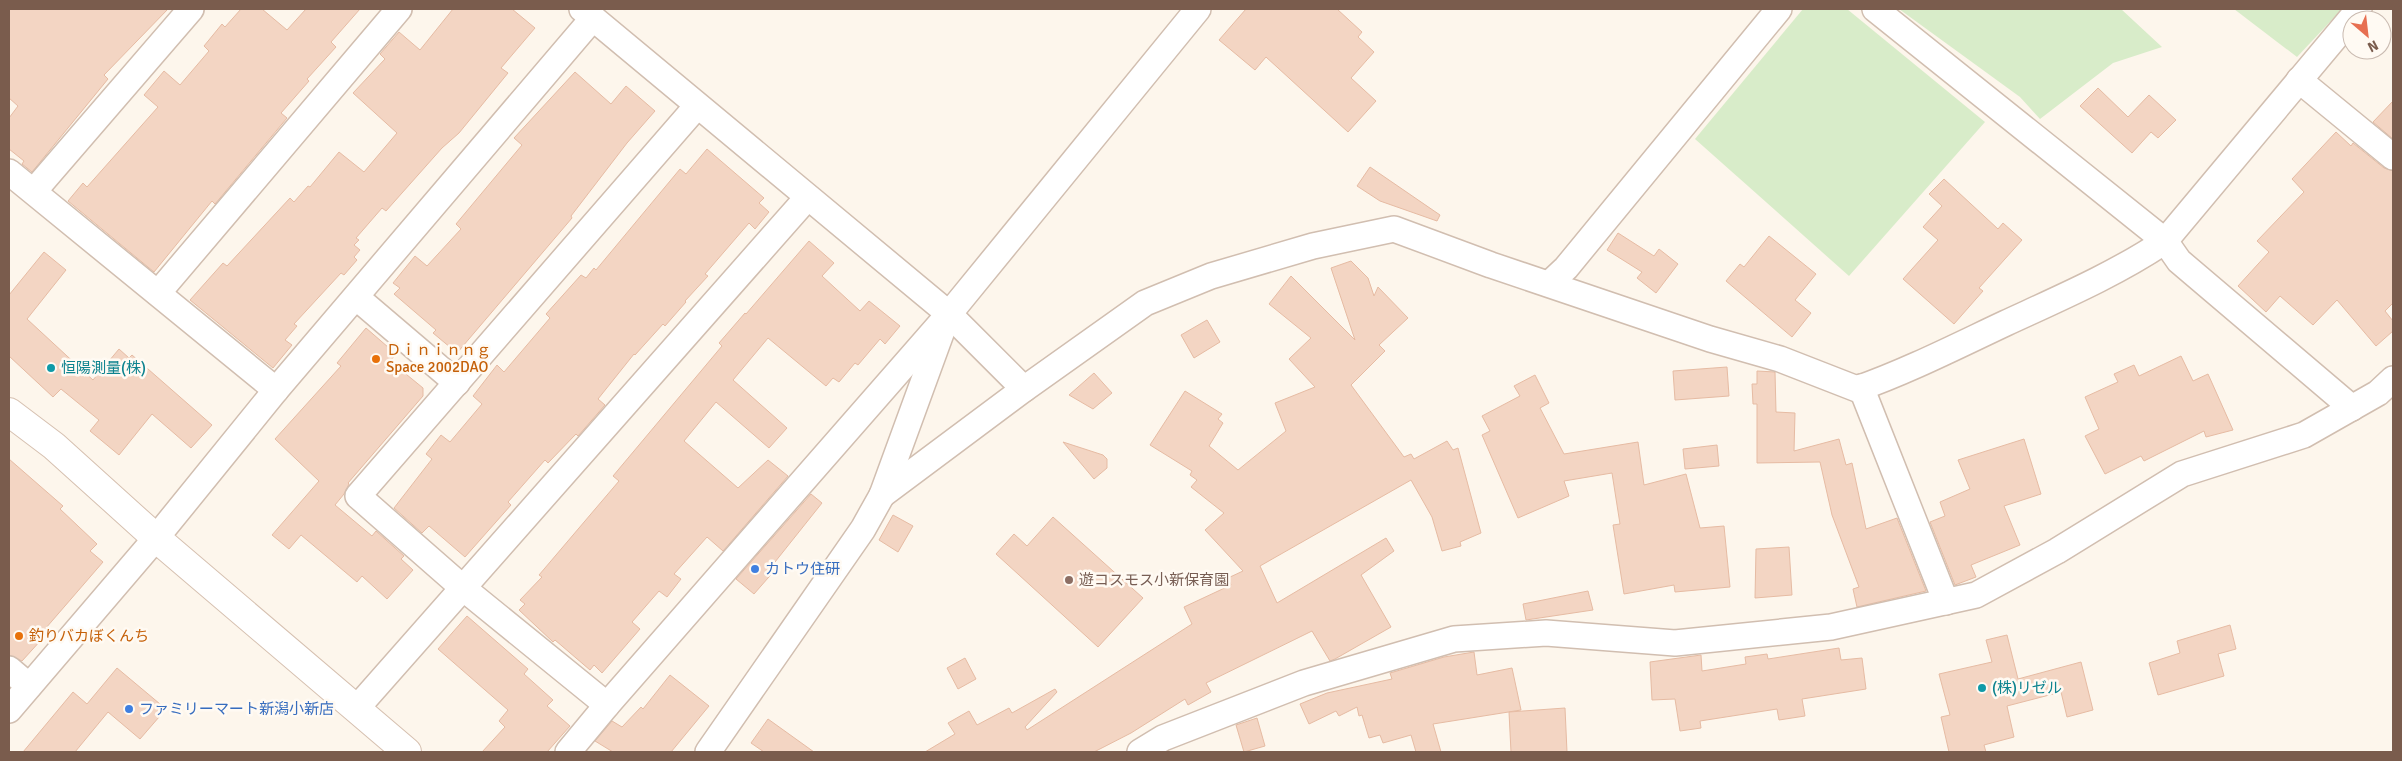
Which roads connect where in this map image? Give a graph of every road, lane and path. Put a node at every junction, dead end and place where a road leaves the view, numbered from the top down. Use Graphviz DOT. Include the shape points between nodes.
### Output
graph roads {
  1 [pos="191,9"];
  2 [pos="399,9"];
  3 [pos="1198,9"];
  4 [pos="1779,9"];
  5 [pos="1875,9"];
  6 [pos="2359,9"];
  7 [pos="588,13"];
  8 [pos="2299,80"];
  9 [pos="698,106"];
  10 [pos="2393,157"];
  11 [pos="9,172"];
  12 [pos="34,191"];
  13 [pos="807,198"];
  14 [pos="2165,241"];
  15 [pos="1549,284"];
  16 [pos="158,293"];
  17 [pos="356,296"];
  18 [pos="949,314"];
  19 [pos="2393,379"];
  20 [pos="456,383"];
  21 [pos="1862,387"];
  22 [pos="1024,389"];
  23 [pos="276,390"];
  24 [pos="2352,408"];
  25 [pos="9,412"];
  26 [pos="882,495"];
  27 [pos="156,538"];
  28 [pos="463,588"];
  29 [pos="1946,602"];
  30 [pos="9,669"];
  31 [pos="29,686"];
  32 [pos="607,705"];
  33 [pos="356,709"];
  34 [pos="9,710"];
  35 [pos="407,752"];
  36 [pos="568,752"];
  37 [pos="708,752"];
  38 [pos="1140,752"];
  1 -- 12 [label="street"];
  2 -- 16 [label="street"];
  3 -- 18 [label="street"];
  4 -- 15 [label="street" via="1566,268"];
  5 -- 14 [label="street"];
  6 -- 8 [label="street"];
  7 -- 9 [label="street"];
  7 -- 17 [label="street"];
  8 -- 10 [label="street"];
  8 -- 14 [label="street"];
  9 -- 13 [label="street"];
  9 -- 20 [label="street"];
  11 -- 12 [label="street"];
  12 -- 16 [label="street"];
  13 -- 18 [label="street"];
  13 -- 28 [label="street"];
  14 -- 21 [label="street" via="2140,258 2066,295 1904,371"];
  14 -- 24 [label="street" via="2180,261"];
  15 -- 21 [label="street" via="1710,339 1780,359 1856,389"];
  15 -- 22 [label="street" via="1394,229 1313,246 1211,276 1145,303"];
  16 -- 23 [label="street"];
  17 -- 20 [label="street"];
  17 -- 23 [label="street"];
  18 -- 22 [label="street"];
  18 -- 26 [label="street"];
  18 -- 32 [label="street"];
  19 -- 24 [label="street" via="2378,393"];
  20 -- 28 [label="street" via="358,496"];
  21 -- 29 [label="street"];
  22 -- 26 [label="street"];
  23 -- 27 [label="street"];
  24 -- 29 [label="street" via="2304,435 2182,474 2057,551 1976,596"];
  25 -- 27 [label="street" via="54,446"];
  26 -- 37 [label="street" via="863,529"];
  27 -- 31 [label="street"];
  27 -- 33 [label="street"];
  28 -- 32 [label="street"];
  28 -- 33 [label="street"];
  29 -- 38 [label="street" via="1831,627 1675,643 1546,633 1454,639 1304,683 1163,738"];
  30 -- 31 [label="street"];
  31 -- 34 [label="street"];
  32 -- 36 [label="street"];
  33 -- 35 [label="street"];
}
